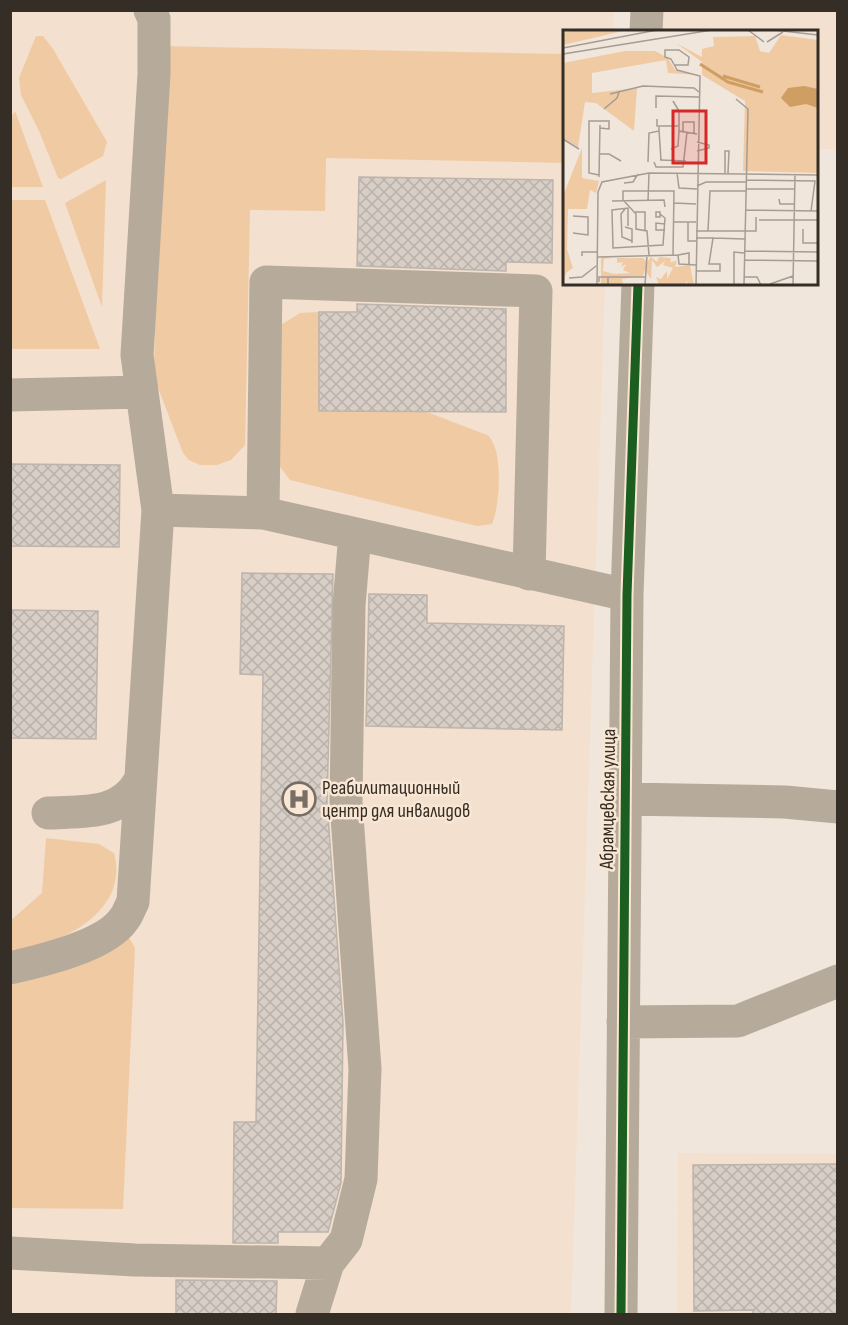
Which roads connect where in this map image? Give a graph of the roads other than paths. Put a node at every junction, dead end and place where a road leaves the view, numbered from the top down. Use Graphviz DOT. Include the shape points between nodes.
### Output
graph roads {
  1 [pos="150,10"];
  2 [pos="647,10"];
  3 [pos="646,30"];
  4 [pos="638,285"];
  5 [pos="142,392"];
  6 [pos="10,395"];
  7 [pos="158,510"];
  8 [pos="262,513"];
  9 [pos="356,534"];
  10 [pos="529,574"];
  11 [pos="627,595"];
  12 [pos="139,782"];
  13 [pos="626,799"];
  14 [pos="837,807"];
  15 [pos="102,811"];
  16 [pos="48,813"];
  17 [pos="137,837"];
  18 [pos="10,968"];
  19 [pos="837,981"];
  20 [pos="623,1022"];
  21 [pos="10,1253"];
  22 [pos="328,1263"];
  23 [pos="312,1314"];
  24 [pos="621,1314"];
  1 -- 5 [label="street" via="154,19 154,74 137,355"];
  2 -- 3 [label="street"];
  4 -- 11 [label="street, Абрамцевская улица"];
  5 -- 6 [label="street"];
  5 -- 7 [label="street"];
  7 -- 8 [label="street"];
  7 -- 12 [label="street"];
  8 -- 9 [label="street"];
  8 -- 10 [label="street" via="266,282 536,291"];
  9 -- 10 [label="street"];
  9 -- 22 [label="street" via="349,605 346,802 365,1069 361,1179 346,1240"];
  10 -- 11 [label="street"];
  11 -- 13 [label="street, Абрамцевская улица"];
  12 -- 15 [label="street" via="124,800"];
  12 -- 17 [label="street"];
  13 -- 14 [label="street" via="785,802"];
  13 -- 20 [label="street, Абрамцевская улица"];
  15 -- 16 [label="street"];
  15 -- 17 [label="street" via="126,824"];
  17 -- 18 [label="street" via="133,902 124,920 94,942"];
  19 -- 20 [label="street" via="738,1021"];
  20 -- 24 [label="street, Абрамцевская улица"];
  21 -- 22 [label="street" via="135,1260"];
  22 -- 23 [label="street"];
}
